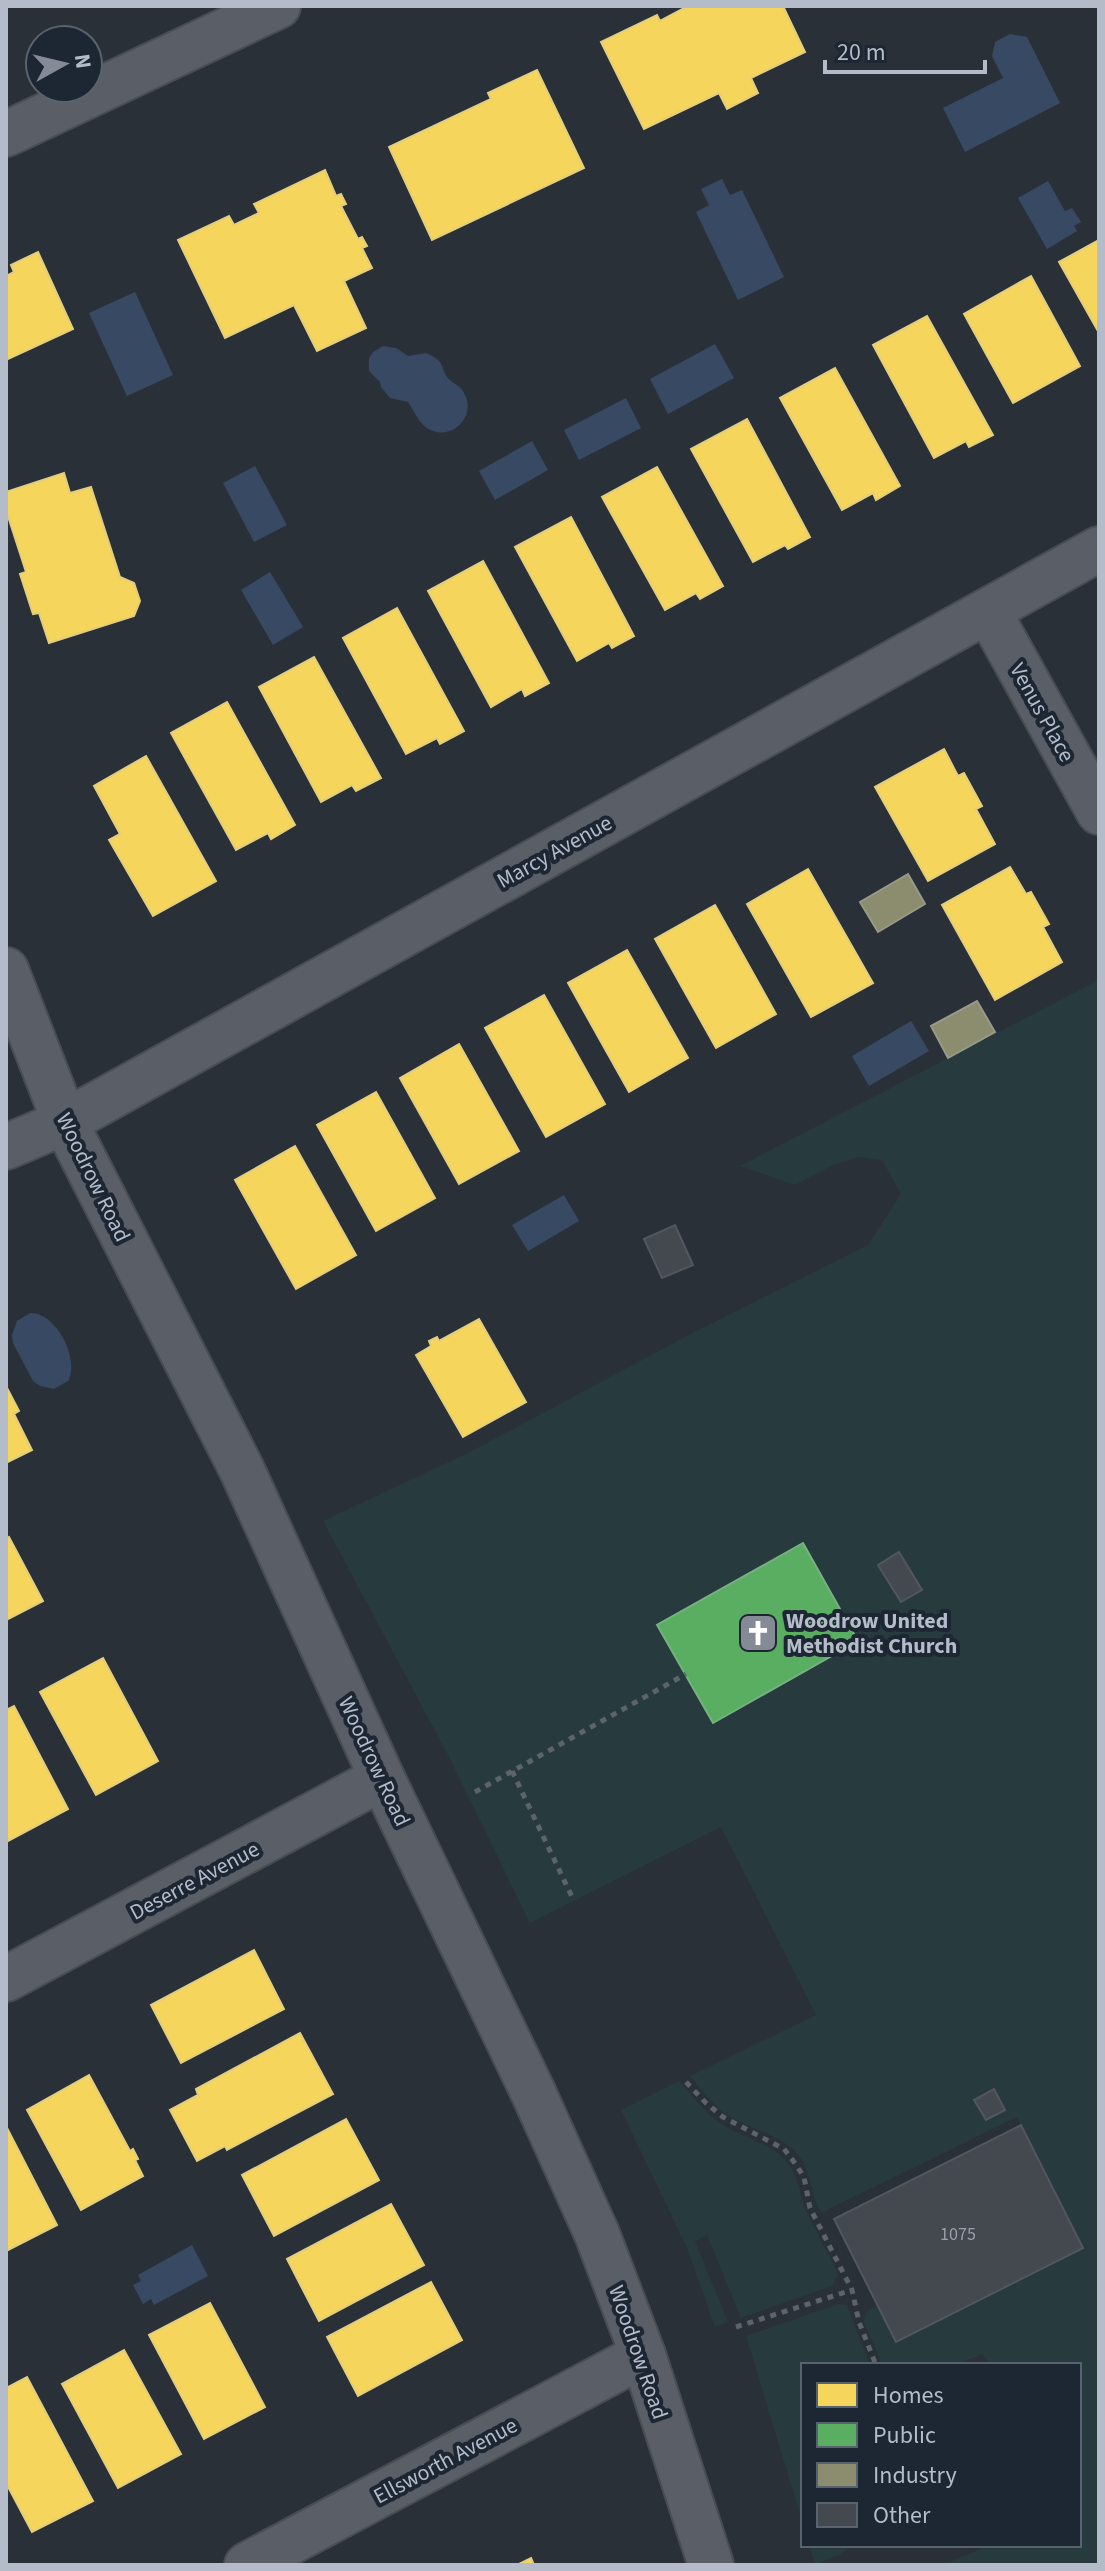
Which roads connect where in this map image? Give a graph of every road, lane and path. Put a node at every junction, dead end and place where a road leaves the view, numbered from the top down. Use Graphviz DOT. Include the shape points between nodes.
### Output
graph roads {
  1 [pos="278,6"];
  2 [pos="6,134"];
  3 [pos="1099,549"];
  4 [pos="988,611"];
  5 [pos="1099,812"];
  6 [pos="6,970"];
  7 [pos="65,1122"];
  8 [pos="6,1147"];
  9 [pos="686,1674"];
  10 [pos="512,1771"];
  11 [pos="382,1778"];
  12 [pos="475,1792"];
  13 [pos="574,1901"];
  14 [pos="6,1979"];
  15 [pos="686,2082"];
  16 [pos="852,2290"];
  17 [pos="736,2327"];
  18 [pos="643,2355"];
  19 [pos="875,2363"];
  20 [pos="247,2565"];
  21 [pos="711,2565"];
  1 -- 2 [label="street"];
  3 -- 4 [label="street, Marcy Avenue"];
  4 -- 5 [label="street, Venus Place"];
  4 -- 7 [label="street, Marcy Avenue"];
  6 -- 7 [label="street, Woodrow Road"];
  7 -- 8 [label="street, Marcy Avenue"];
  7 -- 11 [label="street, Woodrow Road" via="242,1470"];
  9 -- 10 [label="path"];
  10 -- 12 [label="path"];
  10 -- 13 [label="path"];
  11 -- 14 [label="street, Deserre Avenue"];
  11 -- 18 [label="street, Woodrow Road" via="533,2092 597,2234"];
  15 -- 16 [label="path" via="723,2117 784,2149 804,2177 810,2208"];
  16 -- 17 [label="path"];
  16 -- 19 [label="path"];
  18 -- 20 [label="street, Ellsworth Avenue"];
  18 -- 21 [label="street, Woodrow Road"];
}
